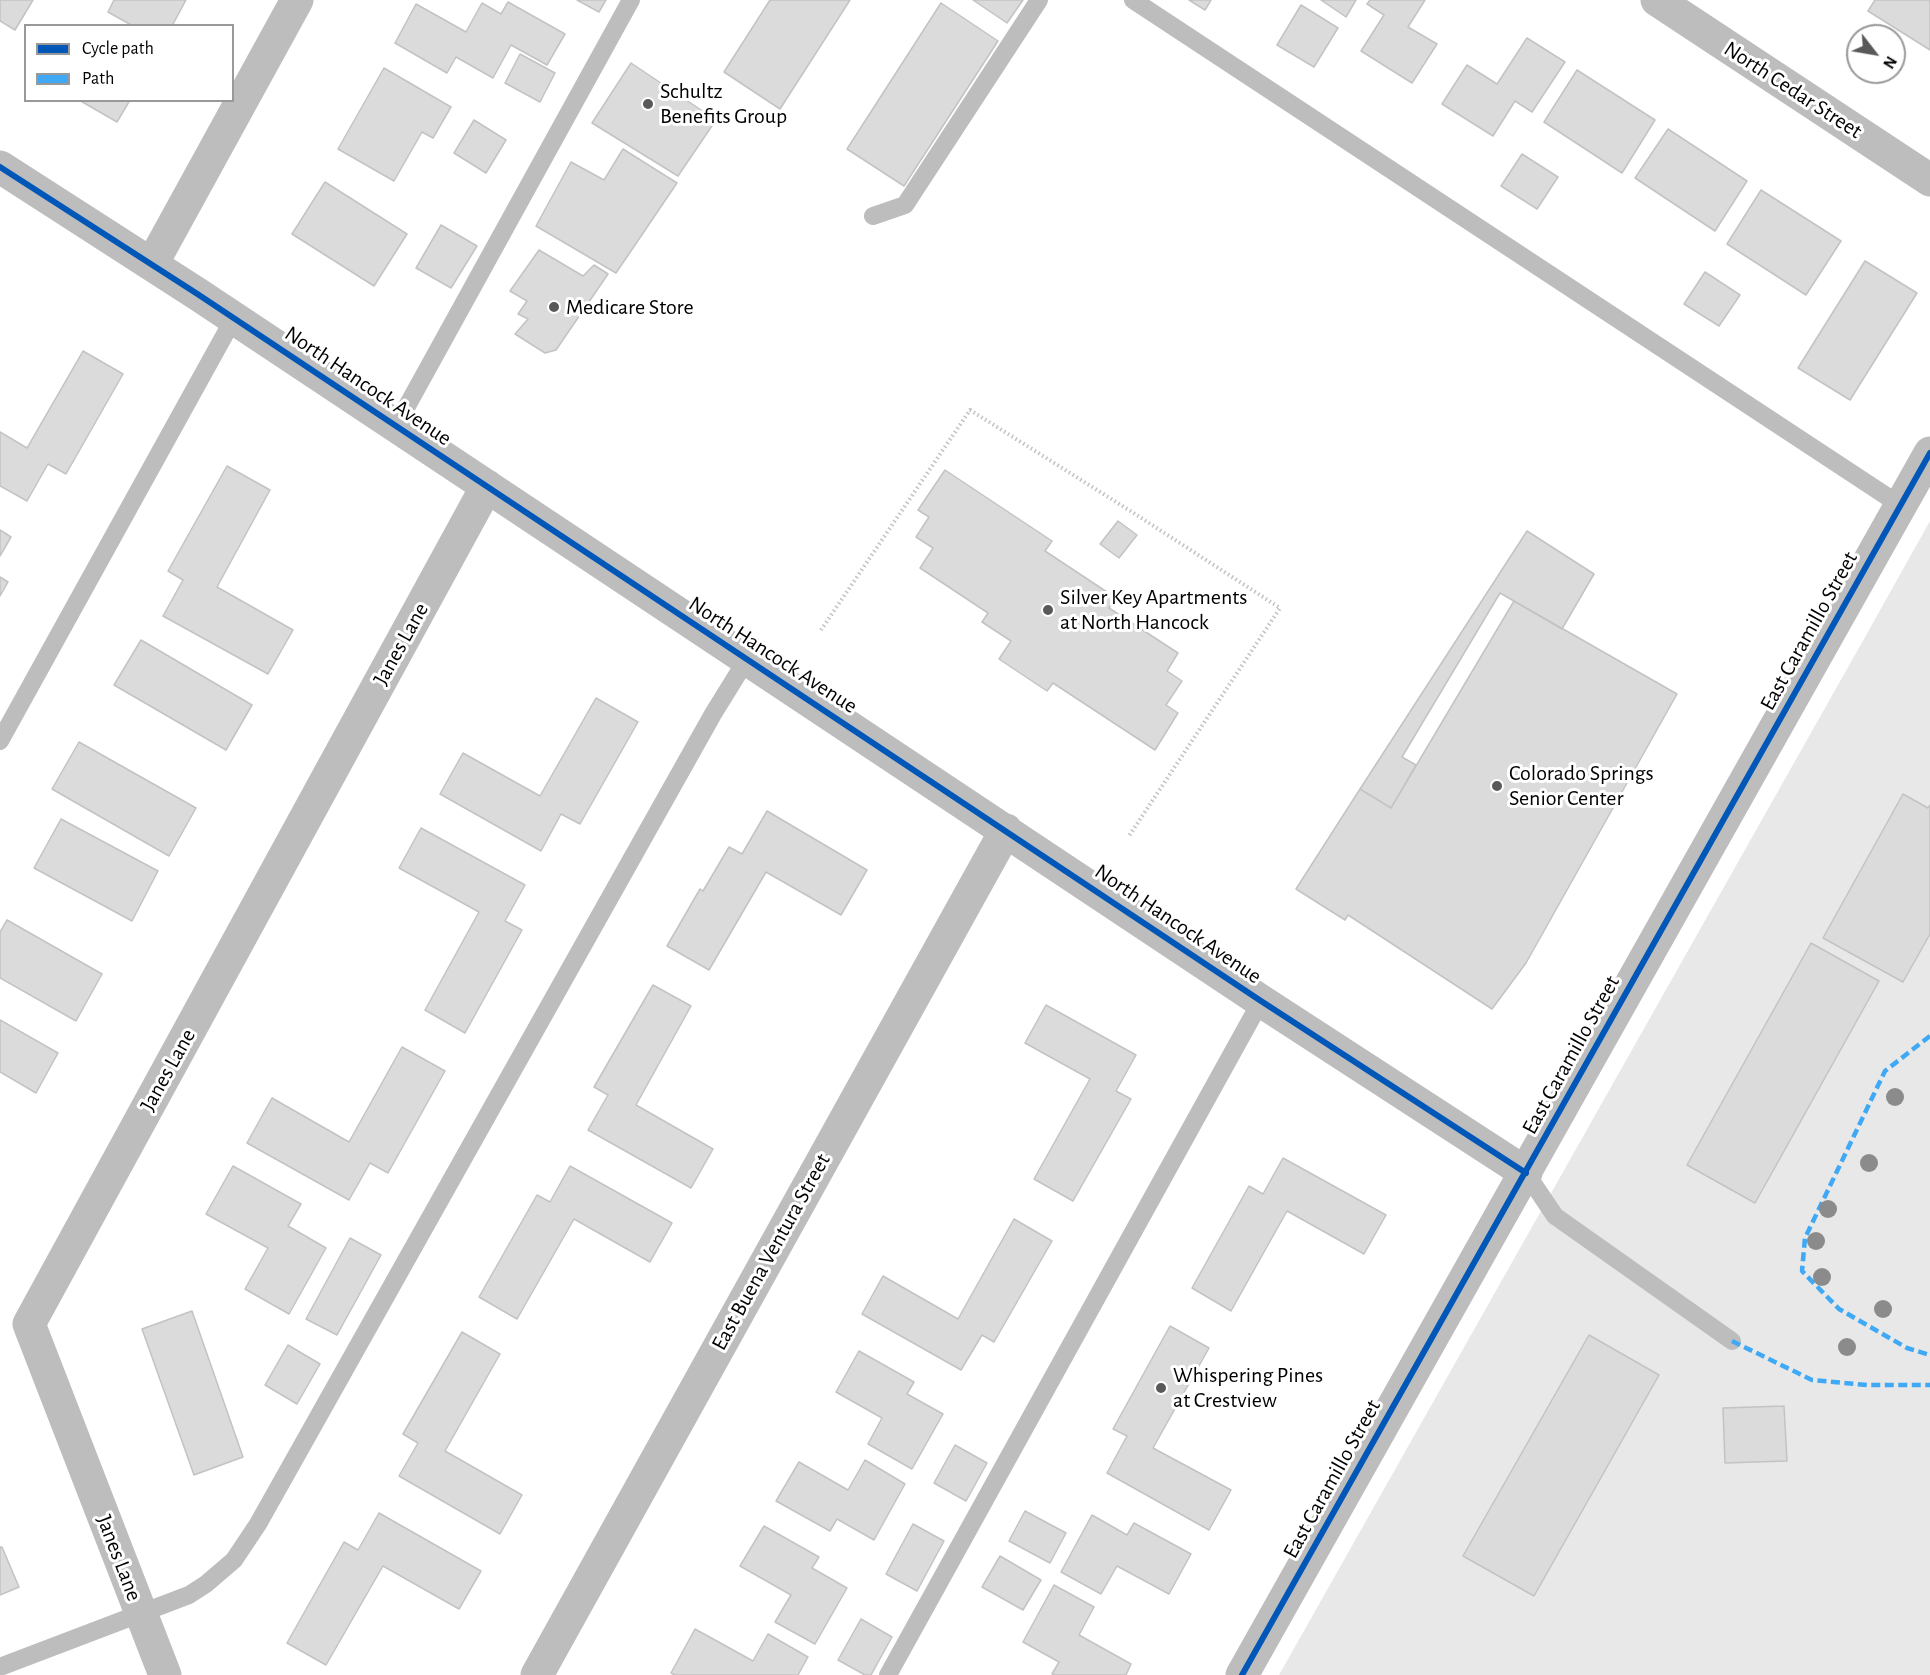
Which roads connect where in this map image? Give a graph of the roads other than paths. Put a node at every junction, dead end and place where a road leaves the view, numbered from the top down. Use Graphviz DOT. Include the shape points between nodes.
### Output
graph roads {
  1 [pos="297,0"];
  2 [pos="631,0"];
  3 [pos="1039,0"];
  4 [pos="1133,0"];
  5 [pos="1657,0"];
  6 [pos="0,167"];
  7 [pos="1930,180"];
  8 [pos="873,216"];
  9 [pos="152,264"];
  10 [pos="234,318"];
  11 [pos="396,426"];
  12 [pos="1930,453"];
  13 [pos="487,486"];
  14 [pos="1900,505"];
  15 [pos="747,659"];
  16 [pos="0,741"];
  17 [pos="1006,830"];
  18 [pos="1261,1001"];
  19 [pos="1526,1173"];
  20 [pos="1732,1341"];
  21 [pos="141,1613"];
  22 [pos="0,1667"];
  23 [pos="165,1675"];
  24 [pos="537,1675"];
  25 [pos="888,1675"];
  26 [pos="1242,1675"];
  1 -- 9 [label="street"];
  2 -- 11 [label="lane"];
  3 -- 8 [label="lane" via="904,205"];
  4 -- 14 [label="lane"];
  5 -- 7 [label="street, North Cedar Street"];
  6 -- 9 [label="street, North Hancock Avenue"];
  9 -- 10 [label="street, North Hancock Avenue"];
  10 -- 11 [label="street, North Hancock Avenue"];
  10 -- 16 [label="lane"];
  11 -- 13 [label="street, North Hancock Avenue"];
  12 -- 14 [label="street, East Caramillo Street"];
  13 -- 15 [label="street, North Hancock Avenue"];
  13 -- 21 [label="street, Janes Lane" via="29,1324"];
  14 -- 19 [label="street, East Caramillo Street"];
  15 -- 17 [label="street, North Hancock Avenue"];
  15 -- 21 [label="lane" via="258,1524 234,1560 206,1584 189,1595"];
  17 -- 18 [label="street, North Hancock Avenue"];
  17 -- 24 [label="street, East Buena Ventura Street"];
  18 -- 19 [label="street, North Hancock Avenue"];
  18 -- 25 [label="lane"];
  19 -- 20 [label="lane" via="1555,1216"];
  19 -- 26 [label="street, East Caramillo Street"];
  21 -- 22 [label="lane"];
  21 -- 23 [label="street, Janes Lane"];
}
